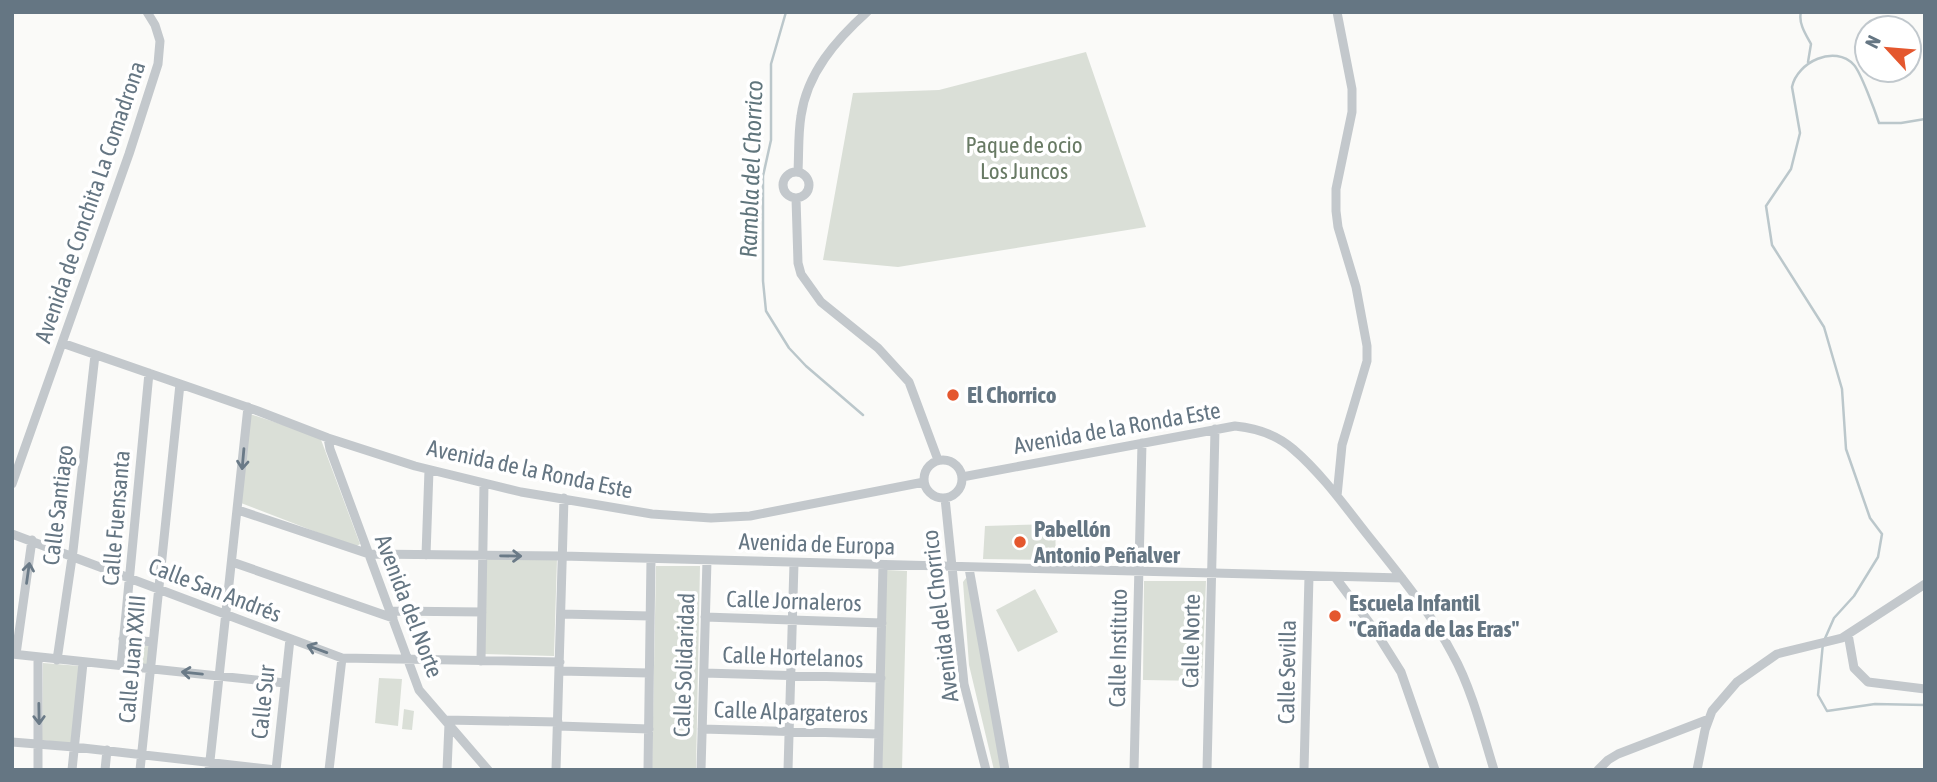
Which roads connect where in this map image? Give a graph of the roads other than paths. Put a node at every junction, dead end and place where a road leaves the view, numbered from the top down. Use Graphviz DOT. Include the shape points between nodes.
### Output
graph roads {
  1 [pos="147,12"];
  2 [pos="867,12"];
  3 [pos="1337,12"];
  4 [pos="798,171"];
  5 [pos="796,198"];
  6 [pos="62,343"];
  7 [pos="95,355"];
  8 [pos="149,373"];
  9 [pos="180,384"];
  10 [pos="248,407"];
  11 [pos="1215,429"];
  12 [pos="328,438"];
  13 [pos="1142,443"];
  14 [pos="938,460"];
  15 [pos="429,470"];
  16 [pos="962,477"];
  17 [pos="924,482"];
  18 [pos="12,484"];
  19 [pos="484,484"];
  20 [pos="1337,496"];
  21 [pos="564,498"];
  22 [pos="945,498"];
  23 [pos="238,510"];
  24 [pos="12,534"];
  25 [pos="32,540"];
  26 [pos="369,554"];
  27 [pos="72,555"];
  28 [pos="426,555"];
  29 [pos="483,555"];
  30 [pos="562,556"];
  31 [pos="651,559"];
  32 [pos="706,560"];
  33 [pos="232,562"];
  34 [pos="794,563"];
  35 [pos="883,565"];
  36 [pos="953,567"];
  37 [pos="969,568"];
  38 [pos="1139,572"];
  39 [pos="1212,574"];
  40 [pos="1308,576"];
  41 [pos="1335,577"];
  42 [pos="130,578"];
  43 [pos="1402,578"];
  44 [pos="1925,584"];
  45 [pos="158,589"];
  46 [pos="482,612"];
  47 [pos="226,614"];
  48 [pos="561,614"];
  49 [pos="391,615"];
  50 [pos="650,616"];
  51 [pos="705,617"];
  52 [pos="792,621"];
  53 [pos="882,623"];
  54 [pos="1848,634"];
  55 [pos="123,639"];
  56 [pos="290,639"];
  57 [pos="153,642"];
  58 [pos="14,654"];
  59 [pos="38,657"];
  60 [pos="342,658"];
  61 [pos="57,660"];
  62 [pos="408,660"];
  63 [pos="481,661"];
  64 [pos="83,663"];
  65 [pos="121,666"];
  66 [pos="560,667"];
  67 [pos="150,668"];
  68 [pos="649,673"];
  69 [pos="704,673"];
  70 [pos="219,676"];
  71 [pos="791,676"];
  72 [pos="881,678"];
  73 [pos="285,682"];
  74 [pos="1925,690"];
  75 [pos="1709,719"];
  76 [pos="447,722"];
  77 [pos="558,724"];
  78 [pos="649,729"];
  79 [pos="702,729"];
  80 [pos="789,732"];
  81 [pos="879,734"];
  82 [pos="12,742"];
  83 [pos="40,743"];
  84 [pos="74,747"];
  85 [pos="107,750"];
  86 [pos="142,754"];
  87 [pos="209,766"];
  88 [pos="38,770"];
  89 [pos="72,770"];
  90 [pos="105,770"];
  91 [pos="140,770"];
  92 [pos="275,770"];
  93 [pos="329,770"];
  94 [pos="447,770"];
  95 [pos="488,770"];
  96 [pos="556,770"];
  97 [pos="648,770"];
  98 [pos="701,770"];
  99 [pos="788,770"];
  100 [pos="878,770"];
  101 [pos="986,770"];
  102 [pos="1005,770"];
  103 [pos="1134,770"];
  104 [pos="1207,770"];
  105 [pos="1304,770"];
  106 [pos="1435,770"];
  107 [pos="1494,770"];
  108 [pos="1598,770"];
  109 [pos="1697,770"];
  1 -- 6 [label="street, Avenida de Conchita La Comadrona" via="159,35 160,55"];
  2 -- 4 [label="street" via="831,50 813,78 801,117"];
  3 -- 20 [label="street" via="1352,100 1336,211 1367,346 1363,379 1342,446"];
  4 -- 5 [label="street" via="807,176 809,186"];
  4 -- 5 [label="street" via="788,174 783,183 786,194"];
  5 -- 14 [label="street" via="801,274 821,302 877,348 909,382"];
  6 -- 7 [label="street, Avenida de la Ronda Este"];
  6 -- 18 [label="street, Avenida de Conchita La Comadrona"];
  7 -- 8 [label="street, Avenida de la Ronda Este"];
  7 -- 27 [label="street, Calle Santiago"];
  8 -- 9 [label="street, Avenida de la Ronda Este"];
  8 -- 42 [label="street, Calle Fuensanta"];
  9 -- 10 [label="street, Avenida de la Ronda Este"];
  9 -- 45 [label="street, Calle Juan XXIII"];
  10 -- 12 [label="street, Avenida de la Ronda Este"];
  10 -- 23 [label="street, one-way"];
  11 -- 13 [label="street, Avenida de la Ronda Este"];
  11 -- 20 [label="street, Avenida de la Ronda Este" via="1248,427 1280,440"];
  11 -- 39 [label="street, Calle Norte"];
  12 -- 15 [label="street, Avenida de la Ronda Este"];
  12 -- 26 [label="street, Avenida del Norte"];
  13 -- 16 [label="street, Avenida de la Ronda Este"];
  13 -- 38 [label="street, Calle Instituto"];
  14 -- 16 [label="street" via="951,461"];
  14 -- 17 [label="street" via="925,471"];
  15 -- 19 [label="street, Avenida de la Ronda Este"];
  15 -- 28 [label="street"];
  16 -- 22 [label="street" via="956,493"];
  17 -- 21 [label="street, Avenida de la Ronda Este" via="750,516 711,518 652,514"];
  17 -- 22 [label="street" via="934,496"];
  19 -- 21 [label="street, Avenida de la Ronda Este"];
  19 -- 29 [label="street"];
  20 -- 43 [label="street, Avenida de la Ronda Este"];
  21 -- 30 [label="street"];
  22 -- 36 [label="street, Avenida del Chorrico"];
  23 -- 26 [label="street, Avenida de Europa"];
  23 -- 33 [label="street"];
  24 -- 25 [label="street, Calle San Andrés"];
  25 -- 27 [label="street, Calle San Andrés"];
  58 -- 25 [label="street, one-way"];
  26 -- 28 [label="street, Avenida de Europa"];
  26 -- 49 [label="street, Avenida del Norte"];
  27 -- 42 [label="street, Calle San Andrés"];
  27 -- 61 [label="street, Calle Santiago"];
  28 -- 29 [label="street, Avenida de Europa"];
  29 -- 30 [label="street, Avenida de Europa, one-way"];
  29 -- 46 [label="street"];
  30 -- 31 [label="street, Avenida de Europa"];
  30 -- 48 [label="street"];
  31 -- 32 [label="street, Avenida de Europa"];
  31 -- 50 [label="street"];
  32 -- 34 [label="street, Avenida de Europa"];
  32 -- 51 [label="street, Calle Solidaridad"];
  33 -- 47 [label="street"];
  33 -- 49 [label="street"];
  34 -- 35 [label="street, Avenida de Europa"];
  34 -- 52 [label="street"];
  35 -- 36 [label="street, Avenida de Europa"];
  35 -- 53 [label="street"];
  36 -- 37 [label="street, Avenida de Europa"];
  36 -- 101 [label="street, Avenida del Chorrico" via="964,684"];
  37 -- 38 [label="street, Avenida de Europa"];
  37 -- 102 [label="street, Avenida del Chorrico"];
  38 -- 39 [label="street, Avenida de Europa"];
  38 -- 103 [label="street, Calle Instituto"];
  39 -- 40 [label="street, Avenida de Europa"];
  39 -- 104 [label="street, Calle Norte"];
  40 -- 41 [label="street, Avenida de Europa"];
  40 -- 105 [label="street, Calle Sevilla"];
  41 -- 43 [label="street, Avenida de Europa"];
  41 -- 106 [label="street" via="1401,672"];
  42 -- 45 [label="street, Calle San Andrés"];
  42 -- 55 [label="street, Calle Fuensanta"];
  43 -- 107 [label="street, Avenida de la Ronda Este" via="1454,657"];
  44 -- 54 [label="street"];
  45 -- 47 [label="street, Calle San Andrés"];
  45 -- 57 [label="street, Calle Juan XXIII"];
  46 -- 49 [label="street"];
  46 -- 63 [label="street"];
  47 -- 56 [label="street, Calle San Andrés"];
  47 -- 70 [label="street"];
  48 -- 50 [label="street"];
  48 -- 66 [label="street"];
  49 -- 62 [label="street, Avenida del Norte"];
  50 -- 68 [label="street"];
  51 -- 52 [label="street, Calle Jornaleros"];
  51 -- 69 [label="street, Calle Solidaridad"];
  52 -- 53 [label="street, Calle Jornaleros"];
  52 -- 71 [label="street"];
  53 -- 72 [label="street"];
  54 -- 74 [label="street" via="1854,668 1868,682"];
  54 -- 75 [label="street" via="1777,654 1760,664 1721,698"];
  55 -- 57 [label="street"];
  55 -- 65 [label="street, Calle Fuensanta"];
  60 -- 56 [label="street, Calle San Andrés, one-way"];
  56 -- 73 [label="street, Calle Sur"];
  57 -- 67 [label="street, Calle Juan XXIII"];
  58 -- 59 [label="street"];
  59 -- 61 [label="street"];
  59 -- 83 [label="street, one-way"];
  60 -- 62 [label="street, Calle San Andrés"];
  60 -- 93 [label="street"];
  61 -- 64 [label="street"];
  62 -- 63 [label="street, Calle San Andrés"];
  62 -- 76 [label="street, Avenida del Norte" via="419,690"];
  63 -- 66 [label="street, Calle San Andrés"];
  64 -- 65 [label="street"];
  64 -- 84 [label="street"];
  65 -- 67 [label="street"];
  66 -- 68 [label="street, Calle San Andrés"];
  66 -- 77 [label="street"];
  70 -- 67 [label="street, one-way"];
  67 -- 86 [label="street, Calle Juan XXIII"];
  68 -- 78 [label="street"];
  69 -- 71 [label="street, Calle Hortelanos"];
  69 -- 79 [label="street, Calle Solidaridad"];
  70 -- 73 [label="street"];
  70 -- 87 [label="street"];
  71 -- 72 [label="street, Calle Hortelanos"];
  71 -- 80 [label="street"];
  72 -- 81 [label="street"];
  73 -- 92 [label="street, Calle Sur"];
  75 -- 108 [label="street" via="1618,754"];
  75 -- 109 [label="street"];
  76 -- 77 [label="street"];
  76 -- 94 [label="street"];
  76 -- 95 [label="street, Avenida del Norte"];
  77 -- 78 [label="street"];
  77 -- 96 [label="street"];
  78 -- 97 [label="street"];
  79 -- 80 [label="street, Calle Alpargateros"];
  79 -- 98 [label="street, Calle Solidaridad"];
  80 -- 81 [label="street, Calle Alpargateros"];
  80 -- 99 [label="street"];
  81 -- 100 [label="street"];
  82 -- 83 [label="street"];
  83 -- 84 [label="street"];
  83 -- 88 [label="street"];
  84 -- 85 [label="street"];
  84 -- 89 [label="street"];
  85 -- 86 [label="street"];
  85 -- 90 [label="street"];
  86 -- 87 [label="street"];
  86 -- 91 [label="street, Calle Juan XXIII"];
  87 -- 92 [label="street"];
}
